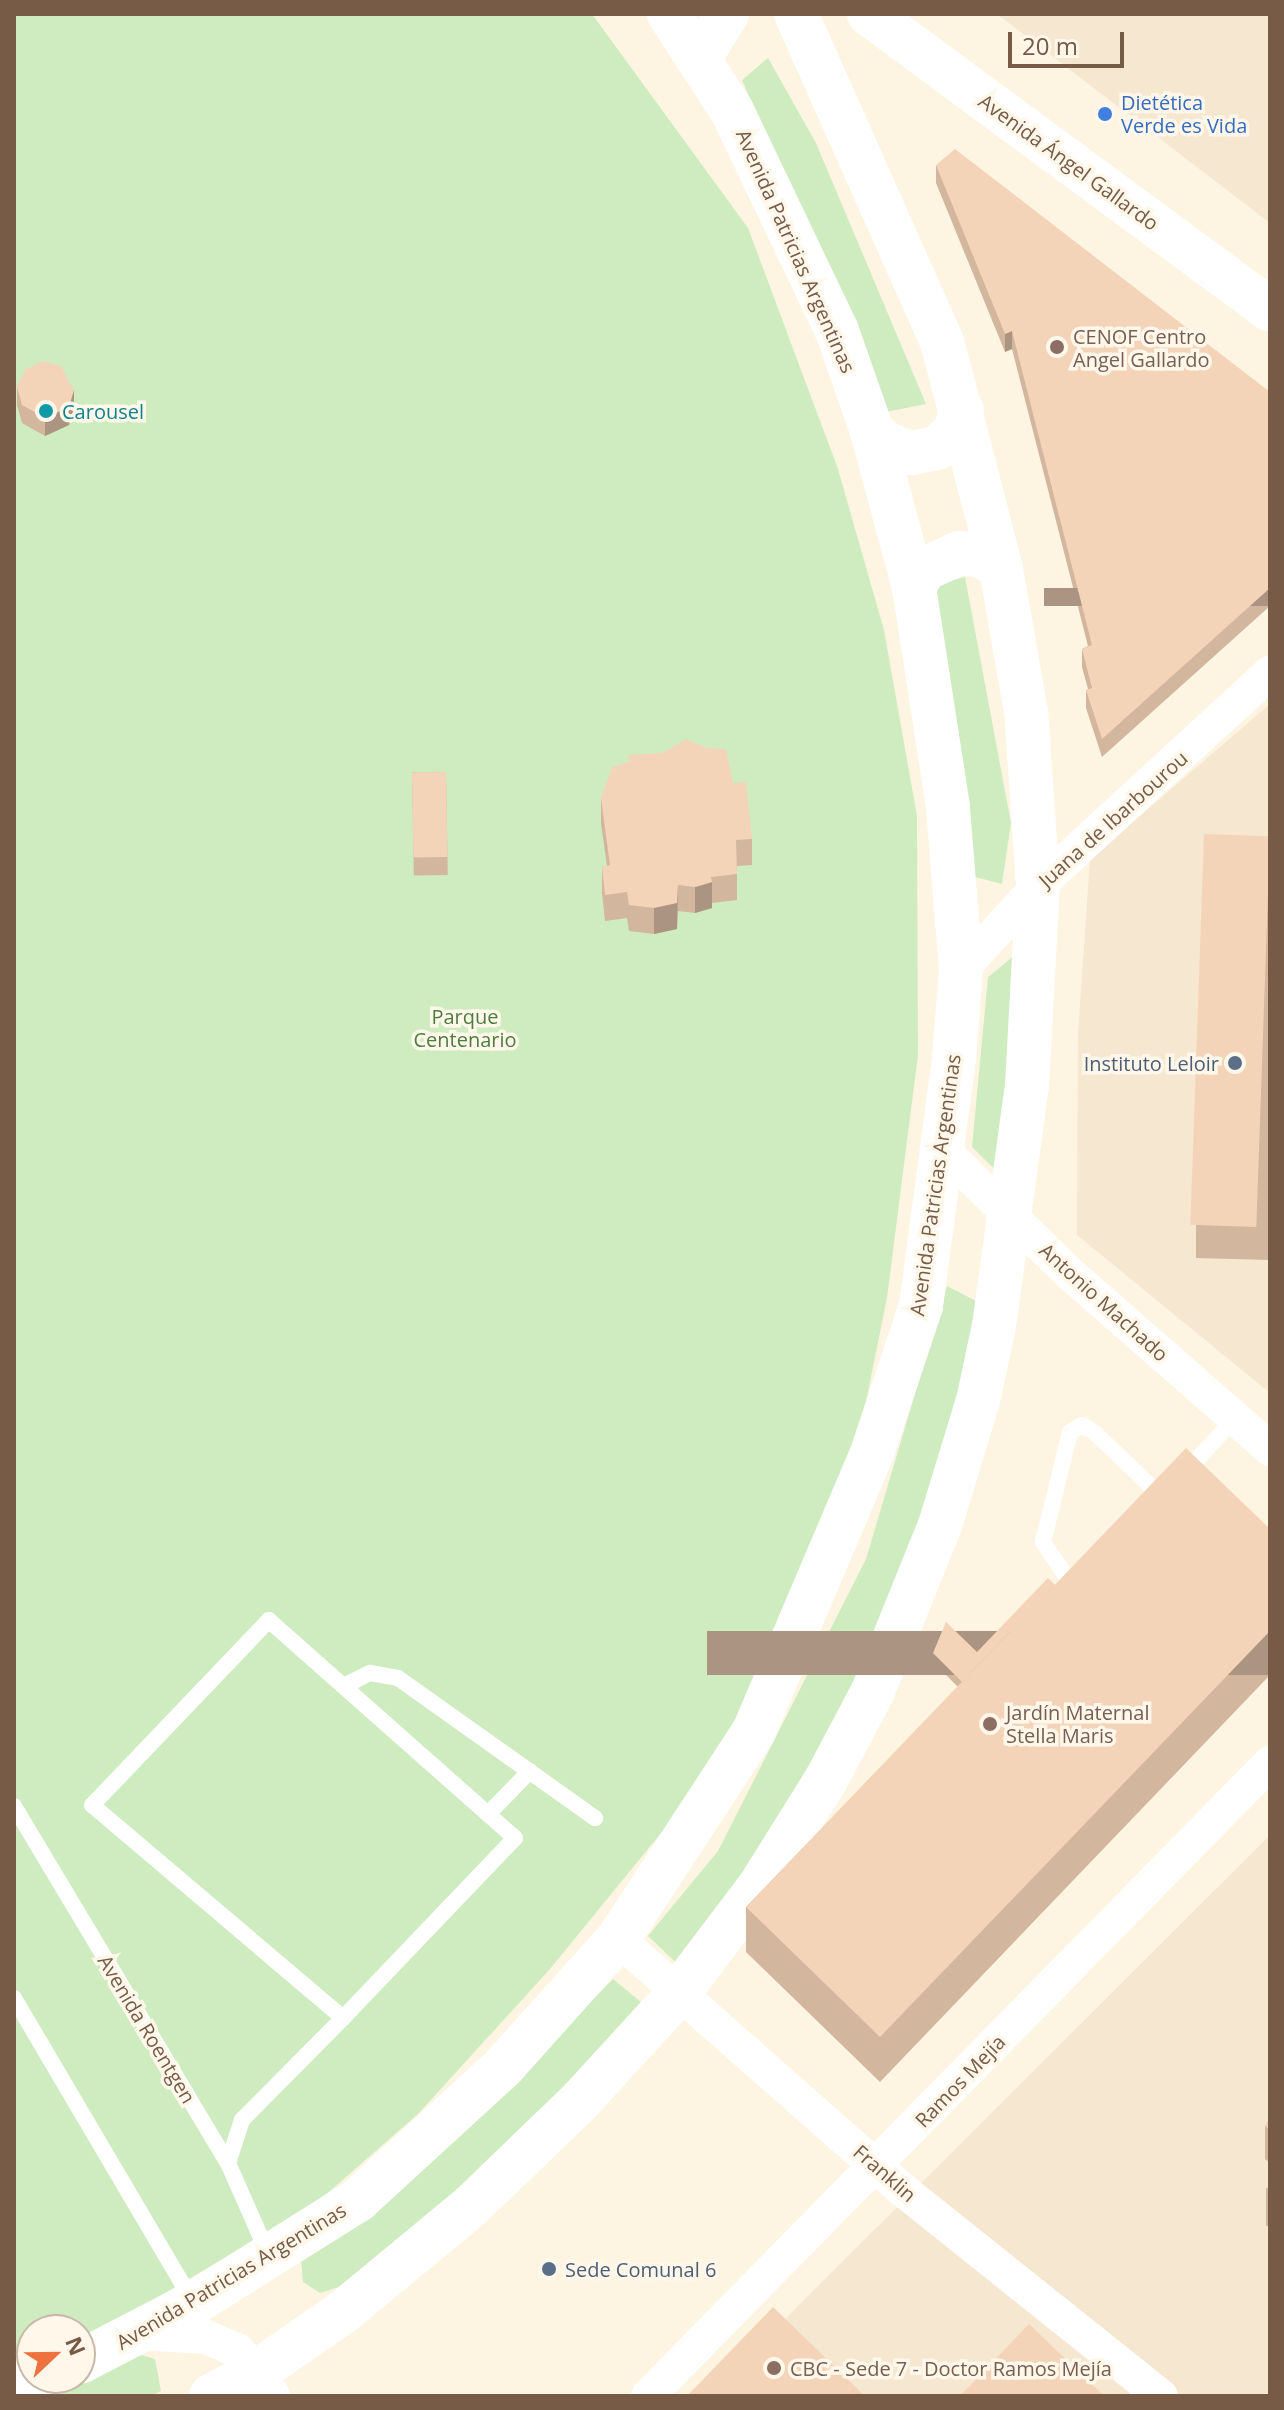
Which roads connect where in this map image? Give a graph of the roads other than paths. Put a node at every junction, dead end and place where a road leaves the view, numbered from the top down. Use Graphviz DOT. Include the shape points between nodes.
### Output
graph roads {
  1 [pos="669,14"];
  2 [pos="727,14"];
  3 [pos="796,14"];
  4 [pos="869,14"];
  5 [pos="701,56"];
  6 [pos="1270,310"];
  7 [pos="962,410"];
  8 [pos="872,431"];
  9 [pos="1001,569"];
  10 [pos="914,587"];
  11 [pos="1270,673"];
  12 [pos="1038,886"];
  13 [pos="961,970"];
  14 [pos="943,1150"];
  15 [pos="1011,1217"];
  16 [pos="1234,1419"];
  17 [pos="1270,1449"];
  18 [pos="1092,1572"];
  19 [pos="344,1686"];
  20 [pos="1270,1763"];
  21 [pos="530,1771"];
  22 [pos="14,1806"];
  23 [pos="488,1814"];
  24 [pos="595,1818"];
  25 [pos="618,1939"];
  26 [pos="677,1995"];
  27 [pos="14,1998"];
  28 [pos="343,2018"];
  29 [pos="228,2163"];
  30 [pos="877,2167"];
  31 [pos="269,2257"];
  32 [pos="194,2303"];
  33 [pos="141,2333"];
  34 [pos="96,2354"];
  35 [pos="266,2384"];
  36 [pos="211,2396"];
  37 [pos="648,2396"];
  38 [pos="1161,2396"];
  1 -- 5 [label="main road, Avenida Patricias Argentinas"];
  2 -- 5 [label="main road"];
  3 -- 7 [label="main road" via="819,74 920,285"];
  4 -- 6 [label="main road, Avenida Ángel Gallardo"];
  5 -- 8 [label="main road, Avenida Patricias Argentinas" via="837,331"];
  7 -- 8 [label="main road" via="955,431 937,448 911,453"];
  7 -- 9 [label="main road"];
  8 -- 10 [label="main road, Avenida Patricias Argentinas"];
  9 -- 10 [label="main road" via="982,556 960,553 925,569"];
  9 -- 12 [label="main road" via="1026,712"];
  10 -- 13 [label="main road, Avenida Patricias Argentinas" via="948,807"];
  11 -- 12 [label="street, Juana de Ibarbourou"];
  12 -- 13 [label="street, Juana de Ibarbourou"];
  12 -- 15 [label="main road" via="1027,1086"];
  13 -- 14 [label="main road, Avenida Patricias Argentinas"];
  14 -- 15 [label="street, Antonio Machado"];
  14 -- 25 [label="main road, Avenida Patricias Argentinas" via="921,1306 873,1450 788,1660 754,1731"];
  15 -- 16 [label="street, Antonio Machado"];
  15 -- 26 [label="main road" via="978,1401 896,1641 820,1790 759,1887"];
  16 -- 17 [label="street, Antonio Machado"];
  16 -- 18 [label="lane" via="1157,1503 1095,1433 1082,1425 1070,1432 1043,1542 1066,1576 1082,1583"];
  19 -- 21 [label="lane" via="370,1673 398,1678"];
  19 -- 23 [label="lane"];
  19 -- 28 [label="lane" via="269,1620 92,1805"];
  20 -- 30 [label="street, Ramos Mejía"];
  21 -- 23 [label="lane"];
  21 -- 24 [label="lane"];
  22 -- 29 [label="lane, Avenida Roentgen"];
  23 -- 28 [label="lane" via="515,1838"];
  25 -- 26 [label="street, Franklin"];
  25 -- 31 [label="main road, Avenida Patricias Argentinas" via="428,2140 358,2200"];
  26 -- 30 [label="street, Franklin"];
  26 -- 35 [label="main road" via="580,2101 471,2206"];
  27 -- 32 [label="lane"];
  28 -- 29 [label="lane" via="242,2120"];
  29 -- 31 [label="lane, Avenida Roentgen"];
  30 -- 37 [label="street, Ramos Mejía"];
  30 -- 38 [label="street, Franklin"];
  31 -- 32 [label="main road, Avenida Patricias Argentinas"];
  32 -- 33 [label="main road, Avenida Patricias Argentinas"];
  33 -- 34 [label="main road, Avenida Patricias Argentinas"];
  33 -- 35 [label="street" via="206,2337 237,2350"];
  35 -- 36 [label="main road"];
}
